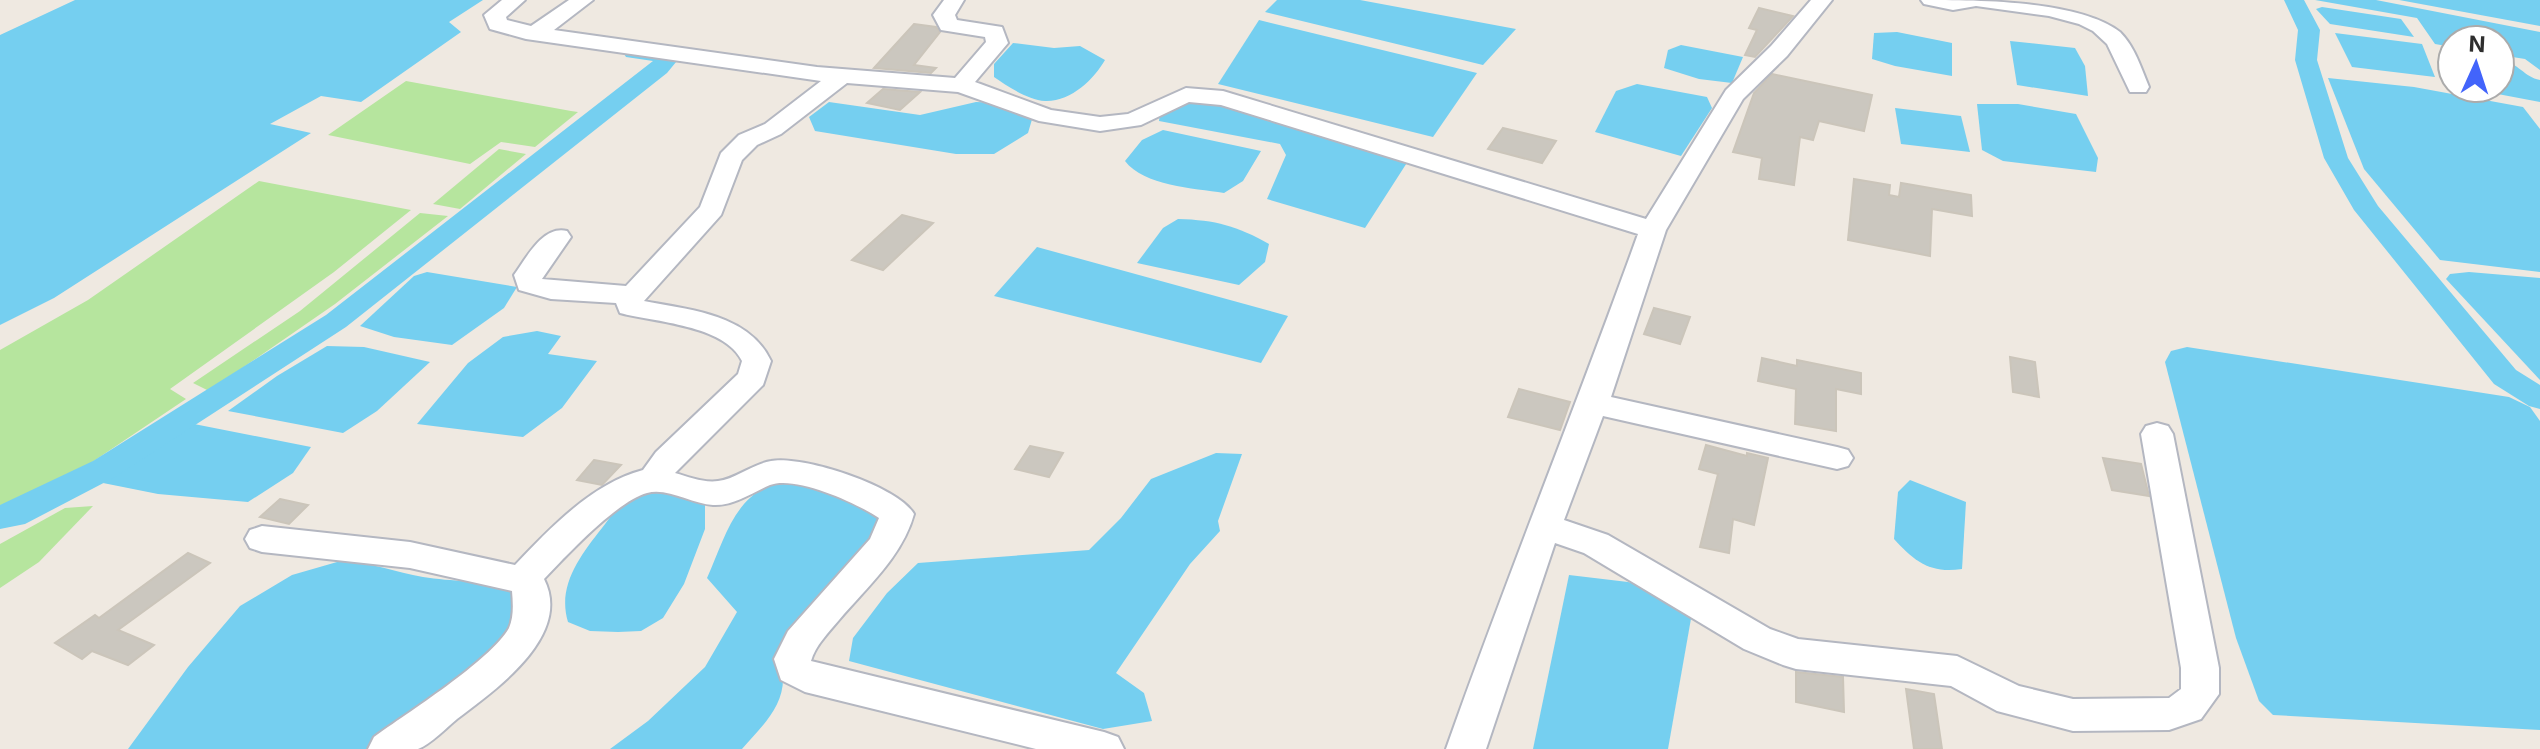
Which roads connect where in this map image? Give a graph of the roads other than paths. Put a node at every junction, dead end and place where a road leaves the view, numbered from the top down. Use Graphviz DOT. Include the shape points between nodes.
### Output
graph roads {
  1 [pos="515,0"];
  2 [pos="583,0"];
  3 [pos="954,0"];
  4 [pos="1822,0"];
  5 [pos="1931,0"];
  6 [pos="1976,0"];
  7 [pos="534,34"];
  8 [pos="841,77"];
  9 [pos="961,85"];
  10 [pos="2138,87"];
  11 [pos="1653,230"];
  12 [pos="558,237"];
  13 [pos="633,295"];
  14 [pos="1593,403"];
  15 [pos="2157,434"];
  16 [pos="1837,458"];
  17 [pos="654,480"];
  18 [pos="1545,527"];
  19 [pos="262,539"];
  20 [pos="522,580"];
  21 [pos="388,749"];
  22 [pos="1104,749"];
  23 [pos="1466,749"];
  1 -- 7 [label="street" via="495,20"];
  2 -- 7 [label="street"];
  3 -- 9 [label="street" via="944,15 949,25 994,32 997,37"];
  4 -- 11 [label="street" via="1734,95"];
  5 -- 6 [label="street"];
  6 -- 10 [label="street" via="2097,25 2112,36"];
  7 -- 8 [label="street"];
  8 -- 9 [label="street"];
  8 -- 13 [label="street" via="730,158 712,209"];
  9 -- 11 [label="street" via="1047,116 1100,124 1133,120 1186,95 1223,98"];
  11 -- 14 [label="street"];
  12 -- 13 [label="street" via="528,275 529,284"];
  13 -- 17 [label="street" via="630,307 728,332 750,344 758,357 752,378 667,460"];
  14 -- 16 [label="street"];
  14 -- 18 [label="street"];
  15 -- 18 [label="street" via="2200,668 2200,694 2187,708 2169,714 2073,715 2010,700 1957,671 1784,650 1596,544"];
  17 -- 20 [label="street" via="609,499"];
  17 -- 22 [label="street" via="711,494 788,470 891,507 897,514 890,536 804,636 792,659 794,669 852,691"];
  18 -- 23 [label="street"];
  19 -- 20 [label="street" via="410,555"];
  20 -- 21 [label="street" via="531,594 529,622 519,642"];
}
